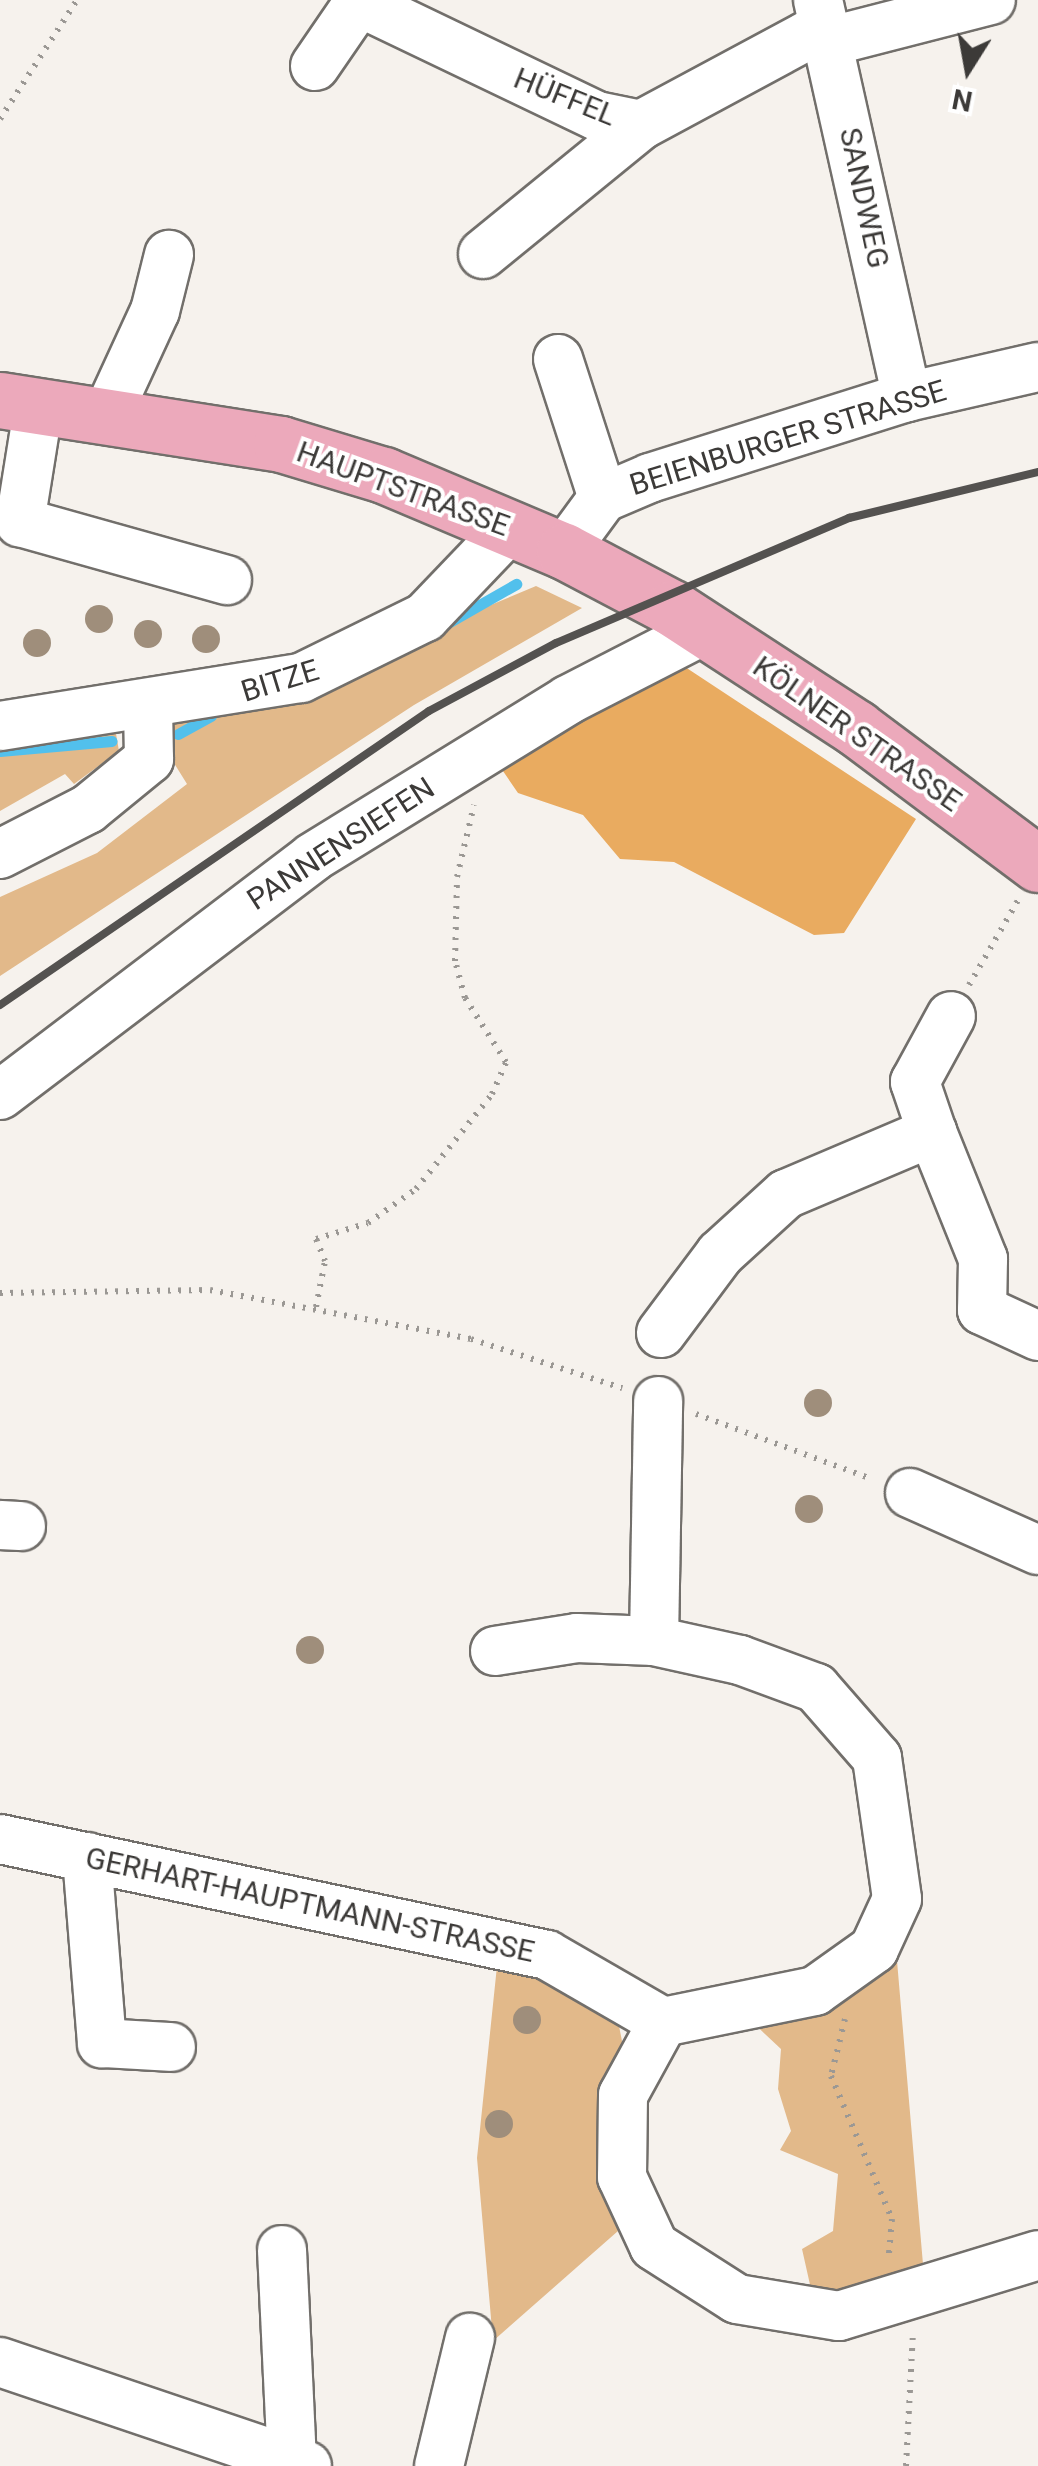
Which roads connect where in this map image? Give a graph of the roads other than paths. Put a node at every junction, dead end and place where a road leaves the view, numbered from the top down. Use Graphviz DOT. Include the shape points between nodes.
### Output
graph roads {
  1 [pos="991,0"];
  2 [pos="357,1"];
  3 [pos="825,22"];
  4 [pos="315,66"];
  5 [pos="640,126"];
  6 [pos="169,254"];
  7 [pos="484,254"];
  8 [pos="558,359"];
  9 [pos="1038,367"];
  10 [pos="906,397"];
  11 [pos="20,402"];
  12 [pos="108,412"];
  13 [pos="603,498"];
  14 [pos="511,528"];
  15 [pos="564,551"];
  16 [pos="227,580"];
  17 [pos="689,618"];
  18 [pos="148,709"];
  19 [pos="0,726"];
  20 [pos="0,854"];
  21 [pos="1038,864"];
  22 [pos="951,1016"];
  23 [pos="0,1095"];
  24 [pos="932,1132"];
  25 [pos="662,1333"];
  26 [pos="1038,1336"];
  27 [pos="658,1401"];
  28 [pos="910,1493"];
  29 [pos="1038,1550"];
  30 [pos="654,1641"];
  31 [pos="495,1651"];
  32 [pos="0,1839"];
  33 [pos="87,1857"];
  34 [pos="663,2022"];
  35 [pos="171,2048"];
  36 [pos="282,2250"];
  37 [pos="1038,2255"];
  38 [pos="470,2338"];
  39 [pos="0,2362"];
  40 [pos="300,2464"];
  41 [pos="440,2466"];
  1 -- 3 [label="street, HÜFFEL"];
  2 -- 4 [label="street"];
  2 -- 5 [label="street, HÜFFEL" via="597,116"];
  3 -- 5 [label="street, HÜFFEL"];
  3 -- 10 [label="street, SANDWEG"];
  5 -- 7 [label="street"];
  6 -- 12 [label="street" via="154,311"];
  8 -- 13 [label="street"];
  9 -- 10 [label="street, BEIENBURGER STRASSE"];
  10 -- 13 [label="street, BEIENBURGER STRASSE"];
  11 -- 12 [label="main road, HAUPTSTRASSE"];
  11 -- 16 [label="street" via="20,522"];
  12 -- 14 [label="main road, HAUPTSTRASSE" via="281,444"];
  13 -- 15 [label="street, BEIENBURGER STRASSE"];
  14 -- 15 [label="main road, HAUPTSTRASSE"];
  14 -- 18 [label="street, BITZE" via="425,618 368,650 301,678"];
  15 -- 17 [label="main road, HAUPTSTRASSE"];
  17 -- 21 [label="main road, KÖLNER STRASSE"];
  17 -- 23 [label="street, PANNENSIEFEN" via="313,857"];
  18 -- 19 [label="street, BITZE"];
  18 -- 20 [label="street" via="149,758 88,809"];
  22 -- 24 [label="street" via="914,1082"];
  24 -- 25 [label="street" via="786,1194 720,1254"];
  24 -- 26 [label="street" via="983,1258 982,1310"];
  27 -- 30 [label="street"];
  28 -- 29 [label="street"];
  30 -- 31 [label="street" via="576,1638"];
  30 -- 34 [label="street" via="788,1673 840,1706 877,1758 897,1899 874,1948 842,1978"];
  32 -- 33 [label="street, GERHART-HAUPTMANN-STRASSE"];
  33 -- 34 [label="street, GERHART-HAUPTMANN-STRASSE" via="547,1955"];
  33 -- 35 [label="street" via="102,2044"];
  34 -- 37 [label="street" via="623,2095 622,2177 654,2246 737,2299 790,2313 839,2316 904,2283"];
  36 -- 40 [label="street"];
  38 -- 41 [label="street"];
  39 -- 40 [label="street"];
}
